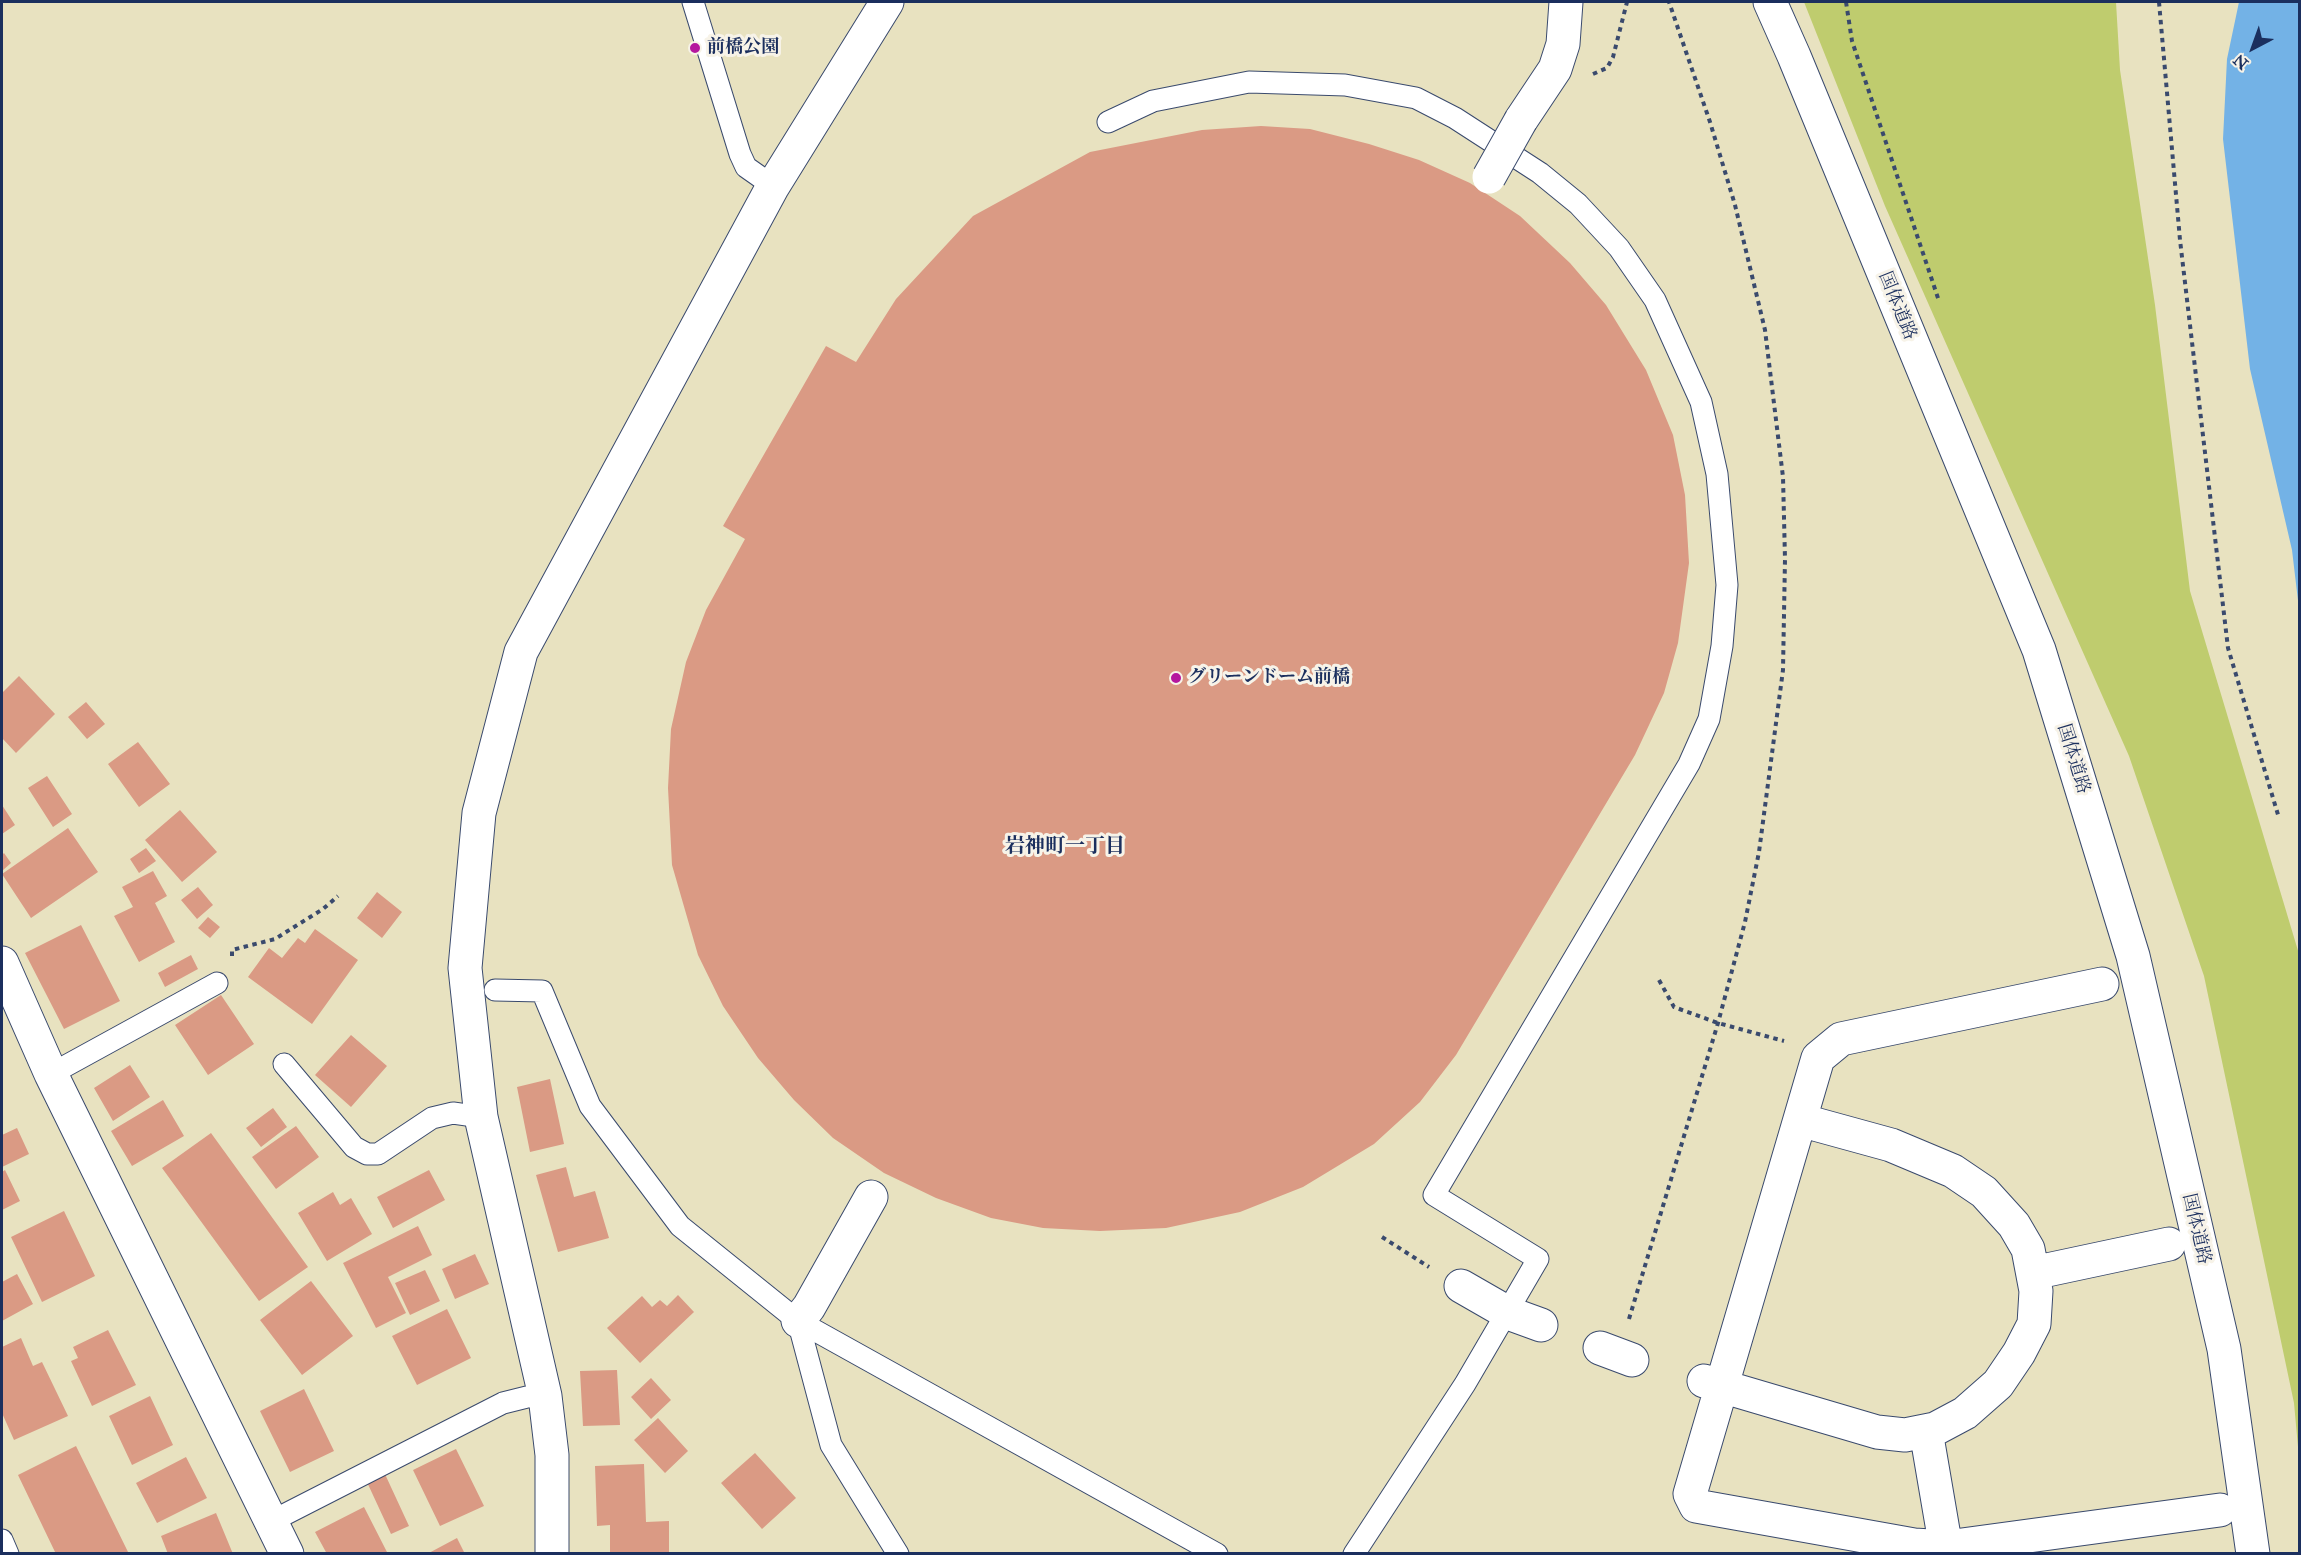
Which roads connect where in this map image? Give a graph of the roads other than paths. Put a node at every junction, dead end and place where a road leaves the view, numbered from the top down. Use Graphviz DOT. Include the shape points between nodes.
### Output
graph roads {
  1 [pos="693,2"];
  2 [pos="887,2"];
  3 [pos="1566,2"];
  4 [pos="1770,2"];
  5 [pos="1108,122"];
  6 [pos="1489,177"];
  7 [pos="772,186"];
  8 [pos="2,963"];
  9 [pos="217,983"];
  10 [pos="2102,984"];
  11 [pos="495,990"];
  12 [pos="284,1064"];
  13 [pos="51,1074"];
  14 [pos="481,1117"];
  15 [pos="1800,1120"];
  16 [pos="871,1197"];
  17 [pos="2169,1244"];
  18 [pos="2032,1273"];
  19 [pos="1461,1286"];
  20 [pos="1508,1313"];
  21 [pos="803,1314"];
  22 [pos="1541,1325"];
  23 [pos="1600,1348"];
  24 [pos="1632,1360"];
  25 [pos="1713,1383"];
  26 [pos="545,1396"];
  27 [pos="1926,1431"];
  28 [pos="2220,1510"];
  29 [pos="273,1521"];
  30 [pos="2,1540"];
  31 [pos="1947,1550"];
  32 [pos="8,1554"];
  33 [pos="287,1554"];
  34 [pos="552,1554"];
  35 [pos="898,1554"];
  36 [pos="1216,1554"];
  37 [pos="1354,1554"];
  38 [pos="2253,1554"];
  1 -- 7 [label="lane" via="740,154 746,167"];
  2 -- 7 [label="street"];
  3 -- 6 [label="street, bridge" via="1563,44 1555,69"];
  4 -- 38 [label="street, 国体道路" via="2043,661 2133,956 2224,1349"];
  5 -- 20 [label="lane" via="1154,101 1250,82 1345,85 1416,98 1455,118 1540,173 1578,204 1619,248 1655,300 1701,402 1717,474 1727,585 1722,646 1709,719 1689,764 1434,1195 1538,1259"];
  7 -- 14 [label="street" via="521,652 479,813 465,968"];
  8 -- 13 [label="street"];
  9 -- 13 [label="lane"];
  10 -- 15 [label="street" via="1841,1039 1818,1058"];
  11 -- 21 [label="lane" via="542,990 590,1106 680,1226"];
  12 -- 14 [label="lane" via="354,1147 367,1154 378,1154 432,1118 453,1113"];
  13 -- 29 [label="street"];
  14 -- 26 [label="street"];
  15 -- 18 [label="street" via="1891,1146 1953,1171 1984,1192 2014,1225 2028,1249"];
  15 -- 25 [label="street"];
  16 -- 21 [label="street"];
  17 -- 18 [label="street"];
  18 -- 27 [label="street" via="2036,1291 2034,1324 1998,1384 1965,1413"];
  19 -- 20 [label="street"];
  20 -- 22 [label="street"];
  20 -- 37 [label="lane"];
  21 -- 35 [label="lane" via="831,1445"];
  21 -- 36 [label="lane"];
  23 -- 24 [label="street"];
  25 -- 27 [label="street" via="1877,1432 1905,1436"];
  25 -- 31 [label="street" via="1690,1494 1696,1506"];
  26 -- 29 [label="lane" via="503,1403"];
  26 -- 34 [label="street" via="552,1455"];
  27 -- 31 [label="street"];
  28 -- 31 [label="street"];
  29 -- 33 [label="street"];
  30 -- 32 [label="lane"];
}
